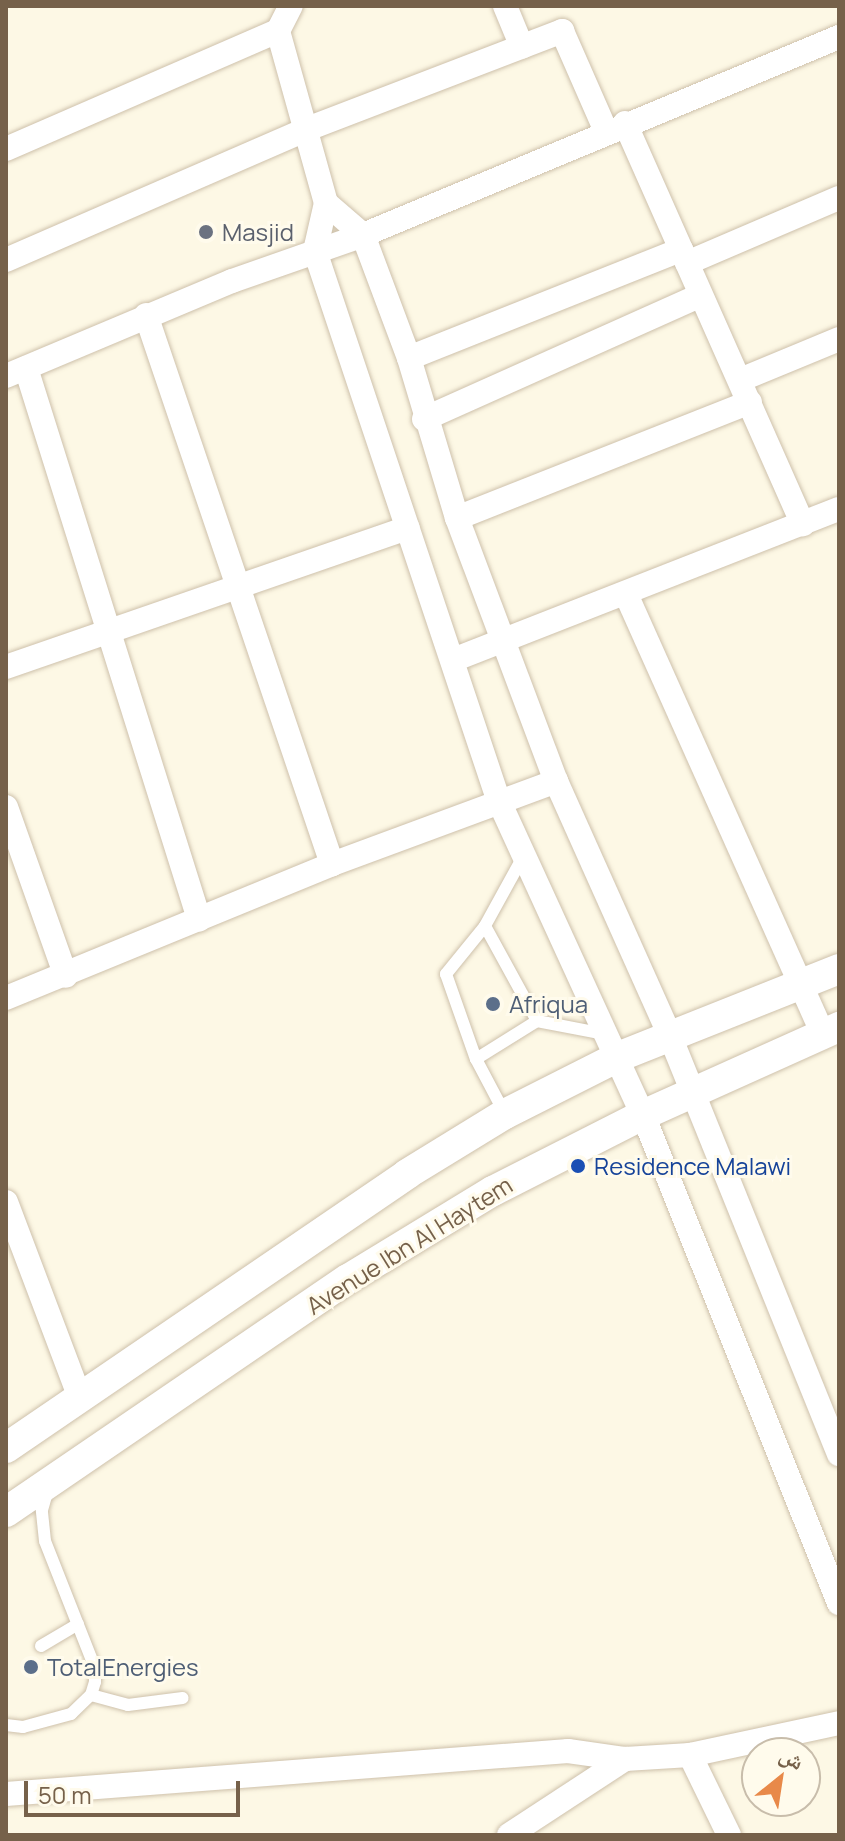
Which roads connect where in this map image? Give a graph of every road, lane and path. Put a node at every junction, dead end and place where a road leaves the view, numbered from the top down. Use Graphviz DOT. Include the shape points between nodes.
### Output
graph roads {
  1 [pos="291,6"];
  2 [pos="505,6"];
  3 [pos="278,31"];
  4 [pos="839,37"];
  5 [pos="522,47"];
  6 [pos="615,127"];
  7 [pos="302,131"];
  8 [pos="6,149"];
  9 [pos="839,198"];
  10 [pos="326,203"];
  11 [pos="363,235"];
  12 [pos="315,251"];
  13 [pos="684,256"];
  14 [pos="6,260"];
  15 [pos="701,295"];
  16 [pos="146,315"];
  17 [pos="839,339"];
  18 [pos="409,358"];
  19 [pos="16,372"];
  20 [pos="740,380"];
  21 [pos="750,402"];
  22 [pos="424,419"];
  23 [pos="839,509"];
  24 [pos="457,518"];
  25 [pos="803,524"];
  26 [pos="408,528"];
  27 [pos="239,587"];
  28 [pos="626,594"];
  29 [pos="109,632"];
  30 [pos="505,643"];
  31 [pos="453,660"];
  32 [pos="6,667"];
  33 [pos="556,781"];
  34 [pos="498,799"];
  35 [pos="6,807"];
  36 [pos="11,837"];
  37 [pos="524,855"];
  38 [pos="332,864"];
  39 [pos="199,919"];
  40 [pos="485,926"];
  41 [pos="839,969"];
  42 [pos="66,976"];
  43 [pos="801,985"];
  44 [pos="6,998"];
  45 [pos="537,1021"];
  46 [pos="831,1030"];
  47 [pos="670,1036"];
  48 [pos="613,1046"];
  49 [pos="476,1059"];
  50 [pos="693,1091"];
  51 [pos="505,1114"];
  52 [pos="643,1115"];
  53 [pos="6,1202"];
  54 [pos="80,1398"];
  55 [pos="6,1448"];
  56 [pos="839,1454"];
  57 [pos="52,1481"];
  58 [pos="6,1512"];
  59 [pos="839,1603"];
  60 [pos="78,1624"];
  61 [pos="41,1646"];
  62 [pos="91,1695"];
  63 [pos="183,1698"];
  64 [pos="839,1723"];
  65 [pos="6,1725"];
  66 [pos="690,1755"];
  67 [pos="625,1759"];
  68 [pos="6,1794"];
  69 [pos="509,1835"];
  70 [pos="729,1835"];
  1 -- 3 [label="street"];
  2 -- 5 [label="street"];
  3 -- 7 [label="street"];
  3 -- 8 [label="street"];
  4 -- 6 [label="street"];
  5 -- 6 [label="street" via="562,31"];
  5 -- 7 [label="street"];
  6 -- 11 [label="street"];
  6 -- 13 [label="street"];
  7 -- 10 [label="street"];
  7 -- 14 [label="street"];
  9 -- 13 [label="street"];
  10 -- 11 [label="street"];
  10 -- 12 [label="street"];
  11 -- 12 [label="street"];
  11 -- 18 [label="street"];
  12 -- 16 [label="street"];
  12 -- 26 [label="street"];
  13 -- 15 [label="street"];
  13 -- 18 [label="street"];
  15 -- 20 [label="street"];
  15 -- 22 [label="street"];
  16 -- 19 [label="street"];
  16 -- 27 [label="street"];
  17 -- 20 [label="street"];
  18 -- 22 [label="street"];
  19 -- 29 [label="street"];
  20 -- 21 [label="street"];
  21 -- 24 [label="street"];
  21 -- 25 [label="street"];
  22 -- 24 [label="street"];
  23 -- 25 [label="street"];
  24 -- 30 [label="street"];
  25 -- 28 [label="street"];
  26 -- 27 [label="street"];
  26 -- 31 [label="street"];
  27 -- 29 [label="street"];
  27 -- 38 [label="street"];
  28 -- 30 [label="street"];
  28 -- 43 [label="street"];
  29 -- 32 [label="street"];
  29 -- 39 [label="street"];
  30 -- 31 [label="street"];
  30 -- 33 [label="street"];
  31 -- 34 [label="street"];
  33 -- 34 [label="street"];
  33 -- 47 [label="street"];
  34 -- 37 [label="street"];
  34 -- 38 [label="street"];
  35 -- 36 [label="street"];
  36 -- 42 [label="street"];
  37 -- 40 [label="lane"];
  37 -- 48 [label="street"];
  38 -- 39 [label="street"];
  39 -- 42 [label="street"];
  40 -- 45 [label="lane"];
  40 -- 49 [label="lane" via="446,974"];
  41 -- 43 [label="street"];
  42 -- 44 [label="street"];
  43 -- 46 [label="street"];
  43 -- 47 [label="street"];
  45 -- 48 [label="lane"];
  45 -- 49 [label="lane"];
  46 -- 50 [label="street, Avenue Ibn Al Haytem"];
  47 -- 48 [label="street"];
  47 -- 50 [label="street"];
  48 -- 51 [label="street"];
  48 -- 52 [label="street"];
  49 -- 51 [label="lane"];
  50 -- 52 [label="street, Avenue Ibn Al Haytem"];
  50 -- 56 [label="street"];
  51 -- 54 [label="street" via="407,1174"];
  52 -- 57 [label="street, Avenue Ibn Al Haytem" via="407,1242"];
  52 -- 59 [label="street"];
  53 -- 54 [label="street"];
  54 -- 55 [label="street"];
  57 -- 58 [label="street, Avenue Ibn Al Haytem"];
  57 -- 60 [label="lane" via="42,1526"];
  60 -- 61 [label="lane"];
  60 -- 62 [label="lane" via="95,1668"];
  62 -- 63 [label="lane" via="128,1705"];
  62 -- 65 [label="lane" via="71,1714 23,1727"];
  64 -- 66 [label="street"];
  66 -- 67 [label="street"];
  66 -- 70 [label="street"];
  67 -- 68 [label="street" via="568,1751"];
  67 -- 69 [label="street"];
}
